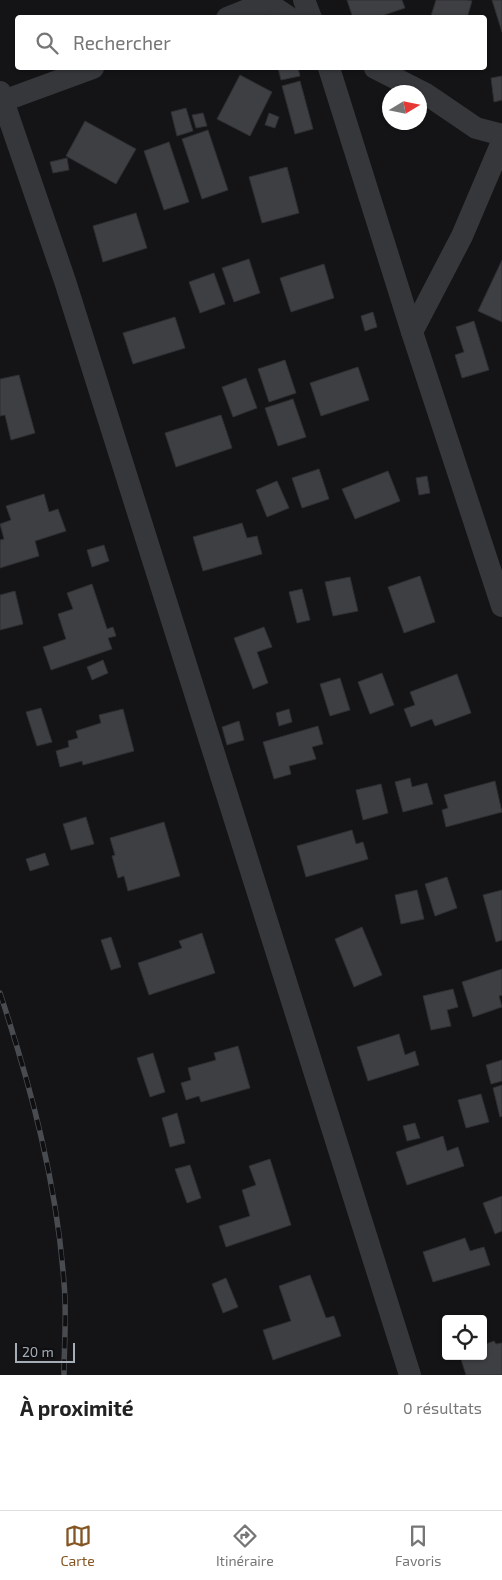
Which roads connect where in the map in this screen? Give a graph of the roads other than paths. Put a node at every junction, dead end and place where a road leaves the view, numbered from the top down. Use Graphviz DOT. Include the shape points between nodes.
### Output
graph roads {
  1 [pos="304,0"];
  2 [pos="265,1"];
  3 [pos="234,15"];
  4 [pos="286,15"];
  5 [pos="310,15"];
  6 [pos="86,70"];
  7 [pos="330,70"];
  8 [pos="379,70"];
  9 [pos="2,96"];
  10 [pos="502,135"];
  11 [pos="502,142"];
  12 [pos="412,332"];
  13 [pos="502,606"];
  14 [pos="410,1375"];
  1 -- 5 [label="street"];
  2 -- 3 [label="street"];
  2 -- 4 [label="street"];
  6 -- 9 [label="street"];
  7 -- 12 [label="street"];
  8 -- 10 [label="street" via="426,94 476,128"];
  9 -- 14 [label="street" via="65,281"];
  11 -- 12 [label="street" via="462,236"];
  12 -- 13 [label="street"];
}
